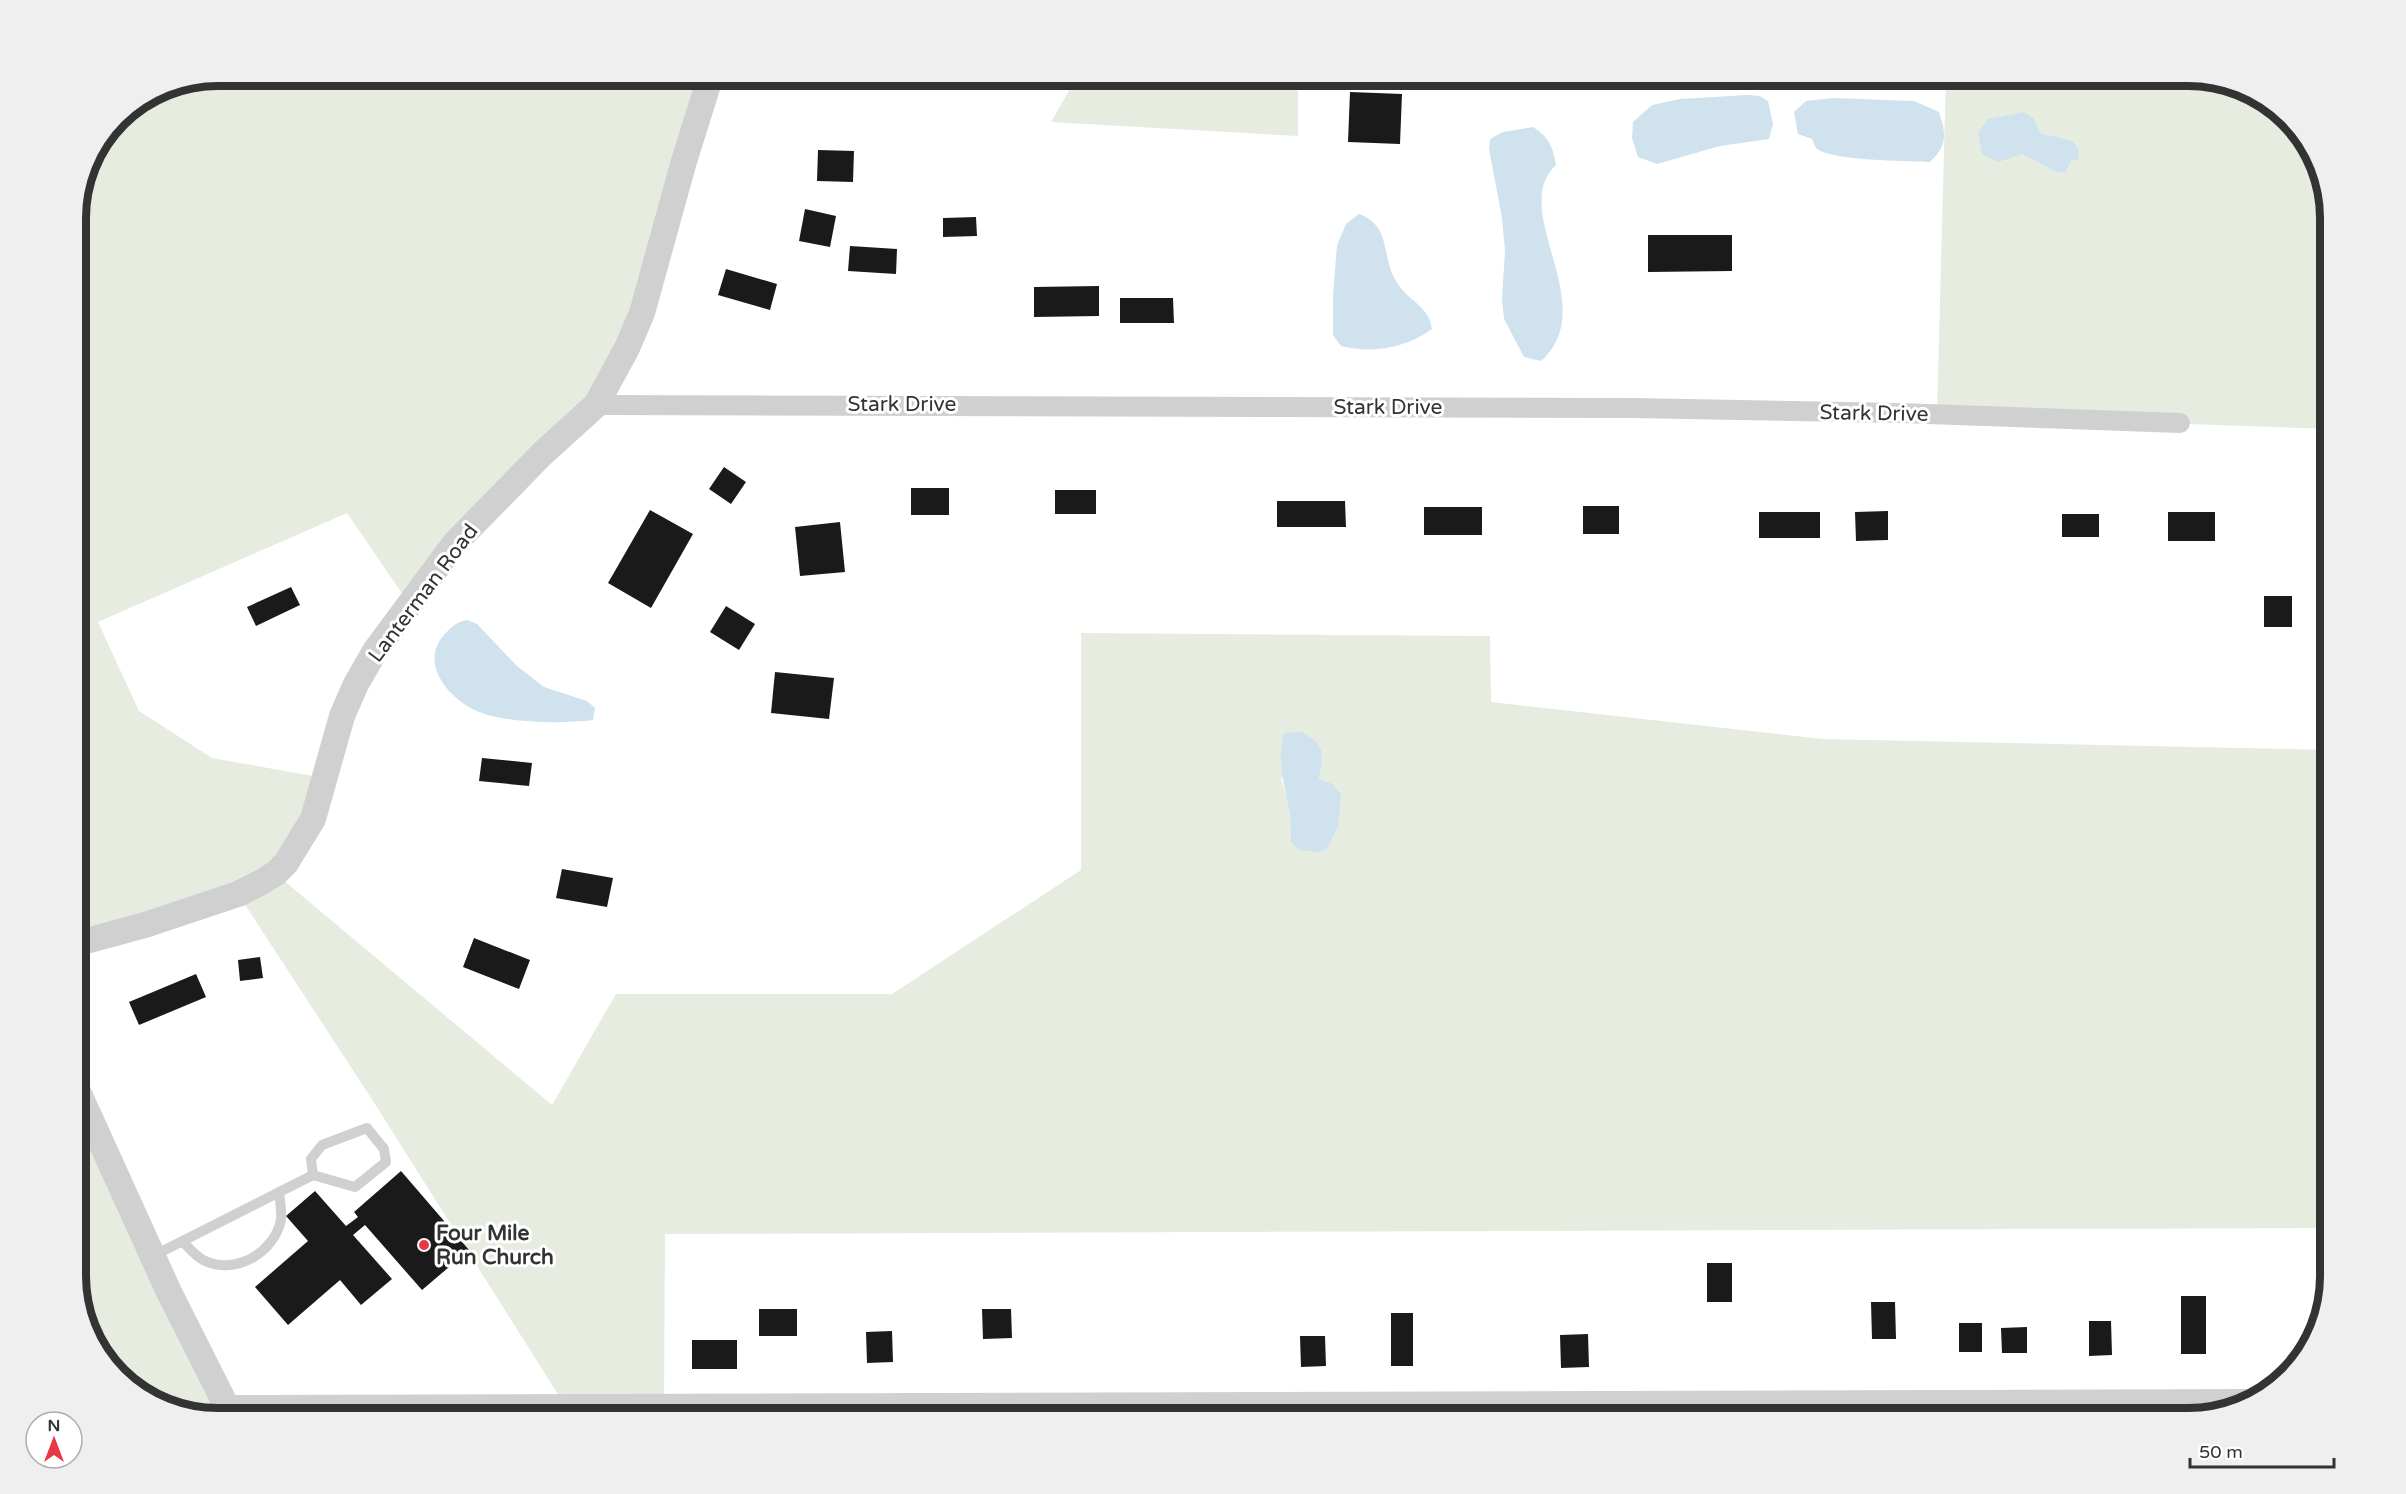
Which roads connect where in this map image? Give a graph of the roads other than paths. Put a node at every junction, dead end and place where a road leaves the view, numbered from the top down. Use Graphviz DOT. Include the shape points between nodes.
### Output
graph roads {
  1 [pos="708,86"];
  2 [pos="596,405"];
  3 [pos="2180,423"];
  4 [pos="86,941"];
  5 [pos="86,1109"];
  6 [pos="313,1174"];
  7 [pos="279,1192"];
  8 [pos="182,1241"];
  9 [pos="153,1256"];
  10 [pos="2227,1402"];
  11 [pos="228,1408"];
  12 [pos="1743,1408"];
  1 -- 2 [label="street, Lanterman Road" via="642,313"];
  2 -- 3 [label="street, Stark Drive" via="1620,408"];
  2 -- 4 [label="street, Lanterman Road" via="455,543 375,651 342,716 313,819 281,868 248,890"];
  5 -- 9 [label="street"];
  6 -- 6 [label="lane" via="355,1187 386,1162 384,1149 367,1128 322,1145 311,1159"];
  6 -- 7 [label="lane"];
  7 -- 8 [label="lane"];
  7 -- 8 [label="lane" via="281,1218 275,1237 262,1253 243,1263 221,1265 203,1260"];
  8 -- 9 [label="lane"];
  9 -- 11 [label="street"];
  10 -- 12 [label="street"];
}
